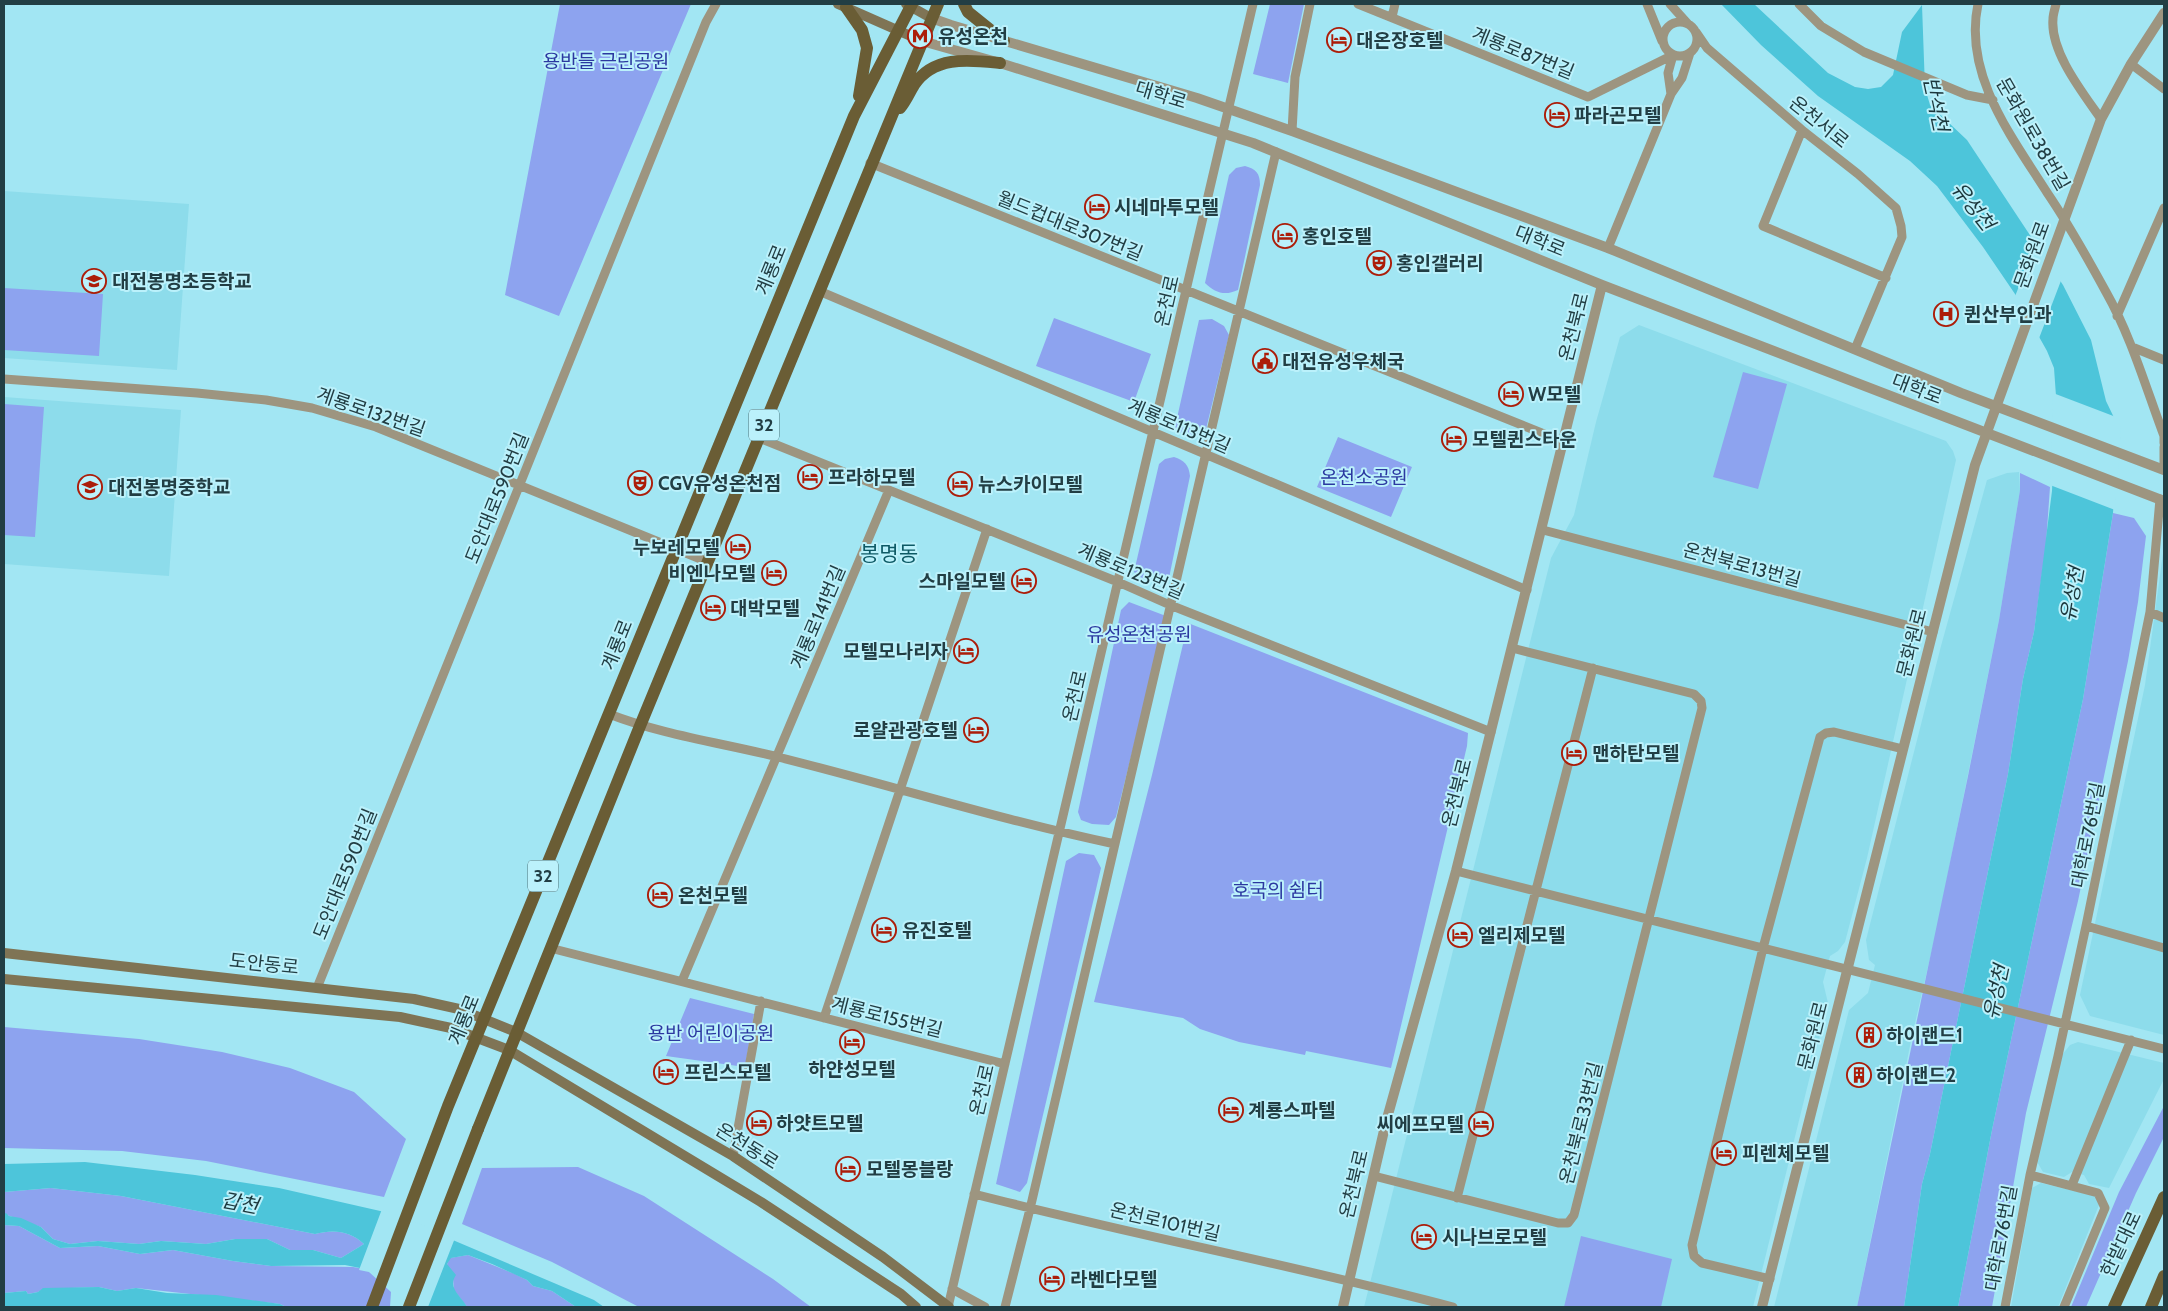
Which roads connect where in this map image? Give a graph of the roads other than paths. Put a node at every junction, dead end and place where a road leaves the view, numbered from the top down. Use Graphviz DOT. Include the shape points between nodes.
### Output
graph roads {
  1 [pos="710,4"];
  2 [pos="716,4"];
  3 [pos="938,4"];
  4 [pos="964,4"];
  5 [pos="1253,4"];
  6 [pos="1310,4"];
  7 [pos="1358,4"];
  8 [pos="1395,4"];
  9 [pos="1647,4"];
  10 [pos="1670,4"];
  11 [pos="1799,4"];
  12 [pos="1978,4"];
  13 [pos="2056,4"];
  14 [pos="910,5"];
  15 [pos="842,6"];
  16 [pos="2164,13"];
  17 [pos="1392,17"];
  18 [pos="931,18"];
  19 [pos="706,22"];
  20 [pos="1689,24"];
  21 [pos="898,30"];
  22 [pos="1696,32"];
  23 [pos="922,41"];
  24 [pos="1004,41"];
  25 [pos="1662,42"];
  26 [pos="1707,48"];
  27 [pos="1692,51"];
  28 [pos="1673,55"];
  29 [pos="1000,63"];
  30 [pos="2131,64"];
  31 [pos="2164,89"];
  32 [pos="1671,94"];
  33 [pos="1993,100"];
  34 [pos="1228,109"];
  35 [pos="854,116"];
  36 [pos="2101,119"];
  37 [pos="888,124"];
  38 [pos="1802,130"];
  39 [pos="1292,131"];
  40 [pos="1223,133"];
  41 [pos="1276,152"];
  42 [pos="870,163"];
  43 [pos="2164,208"];
  44 [pos="2064,218"];
  45 [pos="1608,248"];
  46 [pos="1886,278"];
  47 [pos="1602,285"];
  48 [pos="1186,290"];
  49 [pos="819,291"];
  50 [pos="1238,312"];
  51 [pos="2117,316"];
  52 [pos="2132,347"];
  53 [pos="1854,349"];
  54 [pos="2164,360"];
  55 [pos="4,378"];
  56 [pos="1995,406"];
  57 [pos="1986,432"];
  58 [pos="1153,433"];
  59 [pos="759,438"];
  60 [pos="1564,442"];
  61 [pos="2164,443"];
  62 [pos="2164,447"];
  63 [pos="1205,456"];
  64 [pos="2164,470"];
  65 [pos="520,484"];
  66 [pos="889,490"];
  67 [pos="2162,500"];
  68 [pos="987,529"];
  69 [pos="1543,530"];
  70 [pos="677,548"];
  71 [pos="708,562"];
  72 [pos="1118,582"];
  73 [pos="1527,590"];
  74 [pos="1170,605"];
  75 [pos="2150,612"];
  76 [pos="2164,618"];
  77 [pos="1933,632"];
  78 [pos="1512,648"];
  79 [pos="1593,668"];
  80 [pos="609,714"];
  81 [pos="640,726"];
  82 [pos="1491,732"];
  83 [pos="1903,749"];
  84 [pos="777,757"];
  85 [pos="900,790"];
  86 [pos="1059,832"];
  87 [pos="1115,844"];
  88 [pos="1456,871"];
  89 [pos="1535,890"];
  90 [pos="1649,919"];
  91 [pos="2086,926"];
  92 [pos="550,948"];
  93 [pos="1764,948"];
  94 [pos="2164,948"];
  95 [pos="4,952"];
  96 [pos="1847,970"];
  97 [pos="4,979"];
  98 [pos="682,981"];
  99 [pos="317,988"];
  100 [pos="761,1001"];
  101 [pos="824,1018"];
  102 [pos="484,1020"];
  103 [pos="2065,1023"];
  104 [pos="516,1032"];
  105 [pos="477,1038"];
  106 [pos="2131,1040"];
  107 [pos="2164,1049"];
  108 [pos="509,1050"];
  109 [pos="1005,1064"];
  110 [pos="733,1156"];
  111 [pos="2030,1175"];
  112 [pos="1374,1176"];
  113 [pos="2072,1185"];
  114 [pos="974,1194"];
  115 [pos="2164,1197"];
  116 [pos="1458,1198"];
  117 [pos="1030,1209"];
  118 [pos="2164,1276"];
  119 [pos="1770,1279"];
  120 [pos="1350,1280"];
  121 [pos="952,1289"];
  122 [pos="372,1307"];
  123 [pos="409,1307"];
  124 [pos="916,1307"];
  125 [pos="948,1307"];
  126 [pos="985,1307"];
  127 [pos="1005,1307"];
  128 [pos="1343,1307"];
  129 [pos="1453,1307"];
  130 [pos="1762,1307"];
  131 [pos="2005,1307"];
  132 [pos="2064,1307"];
  133 [pos="2114,1307"];
  134 [pos="2151,1307"];
  1 -- 19 [label="street"];
  2 -- 19 [label="street"];
  3 -- 18 [label="main road, 32"];
  4 -- 24 [label="main road" via="968,12"];
  5 -- 34 [label="street, 온천로"];
  6 -- 39 [label="street" via="1295,77"];
  7 -- 17 [label="street, 계룡로87번길"];
  8 -- 17 [label="street"];
  9 -- 25 [label="street"];
  10 -- 20 [label="street"];
  11 -- 33 [label="street" via="1821,26 1864,52 1967,95"];
  12 -- 33 [label="street, 문화원로38번길" via="1975,45 1981,72"];
  13 -- 36 [label="street" via="2052,18 2060,53"];
  14 -- 18 [label="main road, 대학로"];
  14 -- 21 [label="main road, 계룡로"];
  15 -- 21 [label="main road, 대학로"];
  15 -- 35 [label="main road" via="862,30 866,48"];
  16 -- 30 [label="street, 문화원로"];
  17 -- 28 [label="street, 계룡로87번길" via="1588,97"];
  18 -- 23 [label="main road, 32"];
  18 -- 24 [label="street, 대학로"];
  19 -- 65 [label="street, 도안대로590번길"];
  20 -- 22 [label="street"];
  20 -- 25 [label="street" via="1678,22 1668,26"];
  21 -- 23 [label="main road, 대학로"];
  21 -- 35 [label="main road, 계룡로 / 32"];
  22 -- 26 [label="street, 온천서로"];
  22 -- 27 [label="street" via="1697,43"];
  23 -- 29 [label="street, 대학로"];
  23 -- 37 [label="main road, 32"];
  24 -- 34 [label="street, 대학로"];
  25 -- 28 [label="street"];
  26 -- 27 [label="street"];
  26 -- 38 [label="street, 온천서로"];
  27 -- 28 [label="street"];
  27 -- 32 [label="street" via="1682,78"];
  28 -- 32 [label="street" via="1668,73"];
  29 -- 37 [label="main road" via="951,61 923,74"];
  29 -- 40 [label="street, 대학로"];
  30 -- 31 [label="street"];
  30 -- 36 [label="street, 문화원로"];
  32 -- 45 [label="street"];
  33 -- 44 [label="street, 문화원로38번길" via="2013,139"];
  34 -- 39 [label="street, 대학로"];
  34 -- 40 [label="street, 온천로"];
  35 -- 70 [label="main road, 계룡로 / 32"];
  36 -- 44 [label="street, 문화원로"];
  37 -- 42 [label="main road, 32"];
  38 -- 46 [label="street, 온천서로" via="1896,208 1902,237"];
  38 -- 46 [label="street" via="1764,226"];
  39 -- 45 [label="street, 대학로"];
  40 -- 41 [label="street, 대학로"];
  40 -- 48 [label="street, 온천로"];
  41 -- 47 [label="street, 대학로"];
  41 -- 50 [label="street"];
  42 -- 48 [label="street, 월드컵대로307번길"];
  42 -- 49 [label="main road, 32"];
  43 -- 51 [label="street"];
  44 -- 51 [label="street, 문화원로38번길"];
  44 -- 56 [label="street, 문화원로"];
  45 -- 53 [label="street, 대학로"];
  46 -- 53 [label="street"];
  47 -- 57 [label="street, 대학로"];
  47 -- 60 [label="street, 온천북로"];
  48 -- 50 [label="street, 월드컵대로307번길"];
  48 -- 58 [label="street, 온천로"];
  49 -- 58 [label="street, 계룡로113번길"];
  49 -- 59 [label="main road, 32"];
  50 -- 60 [label="street, 월드컵대로307번길"];
  50 -- 63 [label="street"];
  51 -- 52 [label="street, 문화원로38번길"];
  52 -- 54 [label="street"];
  52 -- 61 [label="street, 문화원로38번길"];
  53 -- 56 [label="street, 대학로"];
  55 -- 65 [label="street, 계룡로132번길" via="197,393 312,408 376,427"];
  56 -- 57 [label="street, 문화원로"];
  56 -- 64 [label="street, 대학로"];
  57 -- 67 [label="street, 대학로"];
  57 -- 77 [label="street, 문화원로"];
  58 -- 63 [label="street, 계룡로113번길"];
  58 -- 72 [label="street, 온천로"];
  59 -- 66 [label="street, 계룡로123번길"];
  59 -- 71 [label="main road, 32"];
  60 -- 69 [label="street, 온천북로"];
  62 -- 64 [label="street"];
  63 -- 73 [label="street, 계룡로113번길"];
  63 -- 74 [label="street"];
  65 -- 70 [label="street, 계룡로132번길"];
  65 -- 99 [label="street, 도안대로590번길"];
  66 -- 68 [label="street, 계룡로123번길"];
  66 -- 84 [label="street, 계룡로141번길"];
  67 -- 75 [label="street, 대학로76번길"];
  68 -- 72 [label="street, 계룡로123번길"];
  68 -- 85 [label="street"];
  69 -- 73 [label="street, 온천북로"];
  69 -- 77 [label="street, 온천북로13번길"];
  70 -- 71 [label="street, 계룡로132번길"];
  70 -- 80 [label="main road, 계룡로 / 32"];
  71 -- 81 [label="main road, 32"];
  72 -- 74 [label="street, 계룡로123번길"];
  72 -- 86 [label="street, 온천로"];
  73 -- 78 [label="street, 온천북로"];
  74 -- 82 [label="street, 계룡로123번길"];
  74 -- 87 [label="street"];
  75 -- 76 [label="street"];
  75 -- 91 [label="street, 대학로76번길"];
  77 -- 83 [label="street, 문화원로"];
  78 -- 79 [label="street, 온천북로33번길"];
  78 -- 82 [label="street, 온천북로"];
  79 -- 89 [label="street"];
  79 -- 90 [label="street, 온천북로33번길" via="1694,694 1701,700 1702,708"];
  80 -- 81 [label="street"];
  80 -- 102 [label="main road, 계룡로 / 32"];
  81 -- 84 [label="street"];
  81 -- 92 [label="main road, 32"];
  82 -- 88 [label="street, 온천북로"];
  83 -- 93 [label="street" via="1834,732 1826,732 1820,737"];
  83 -- 96 [label="street, 문화원로"];
  84 -- 85 [label="street"];
  84 -- 98 [label="street, 계룡로141번길"];
  85 -- 86 [label="street"];
  85 -- 101 [label="street"];
  86 -- 87 [label="street"];
  86 -- 109 [label="street, 온천로"];
  87 -- 117 [label="street"];
  88 -- 89 [label="street"];
  88 -- 112 [label="street, 온천북로"];
  89 -- 90 [label="street"];
  89 -- 116 [label="street"];
  90 -- 93 [label="street"];
  90 -- 116 [label="street, 온천북로33번길" via="1574,1215 1568,1223 1558,1224"];
  91 -- 94 [label="street"];
  91 -- 103 [label="street, 대학로76번길"];
  92 -- 98 [label="street, 계룡로155번길"];
  92 -- 104 [label="main road, 32"];
  93 -- 96 [label="street"];
  93 -- 119 [label="street" via="1692,1245 1694,1256 1702,1263"];
  95 -- 99 [label="main road, 도안동로"];
  96 -- 103 [label="street"];
  96 -- 119 [label="street, 문화원로"];
  97 -- 105 [label="main road, 도안동로" via="400,1017 433,1023"];
  98 -- 100 [label="street, 계룡로155번길"];
  99 -- 102 [label="main road, 도안동로" via="414,999"];
  100 -- 101 [label="street, 계룡로155번길"];
  100 -- 110 [label="street"];
  101 -- 109 [label="street, 계룡로155번길"];
  102 -- 104 [label="main road, 도안동로"];
  102 -- 105 [label="main road, 계룡로 / 32"];
  103 -- 106 [label="street"];
  103 -- 111 [label="street, 대학로76번길"];
  104 -- 108 [label="main road, 32"];
  104 -- 110 [label="main road, 온천동로"];
  105 -- 108 [label="main road, 도안동로"];
  105 -- 122 [label="main road, 계룡로 / 32"];
  106 -- 107 [label="street"];
  106 -- 113 [label="street"];
  108 -- 123 [label="main road, 32, bridge"];
  108 -- 124 [label="main road" via="769,1207 878,1278"];
  109 -- 114 [label="street, 온천로"];
  110 -- 125 [label="main road, 온천동로" via="883,1257"];
  111 -- 113 [label="street, 대학로76번길"];
  111 -- 131 [label="street, 대학로76번길"];
  112 -- 116 [label="street, 온천북로33번길"];
  112 -- 120 [label="street, 온천북로"];
  113 -- 132 [label="street, 대학로76번길" via="2098,1192 2105,1208"];
  114 -- 117 [label="street, 온천로101번길"];
  114 -- 121 [label="street, 온천로"];
  115 -- 133 [label="main road, 한밭대로"];
  117 -- 120 [label="street, 온천로101번길"];
  117 -- 127 [label="street"];
  118 -- 134 [label="main road"];
  119 -- 130 [label="street, 문화원로"];
  120 -- 128 [label="street, 온천북로"];
  120 -- 129 [label="street, 온천로101번길"];
  121 -- 125 [label="street, 온천로"];
  121 -- 126 [label="street"];
}
